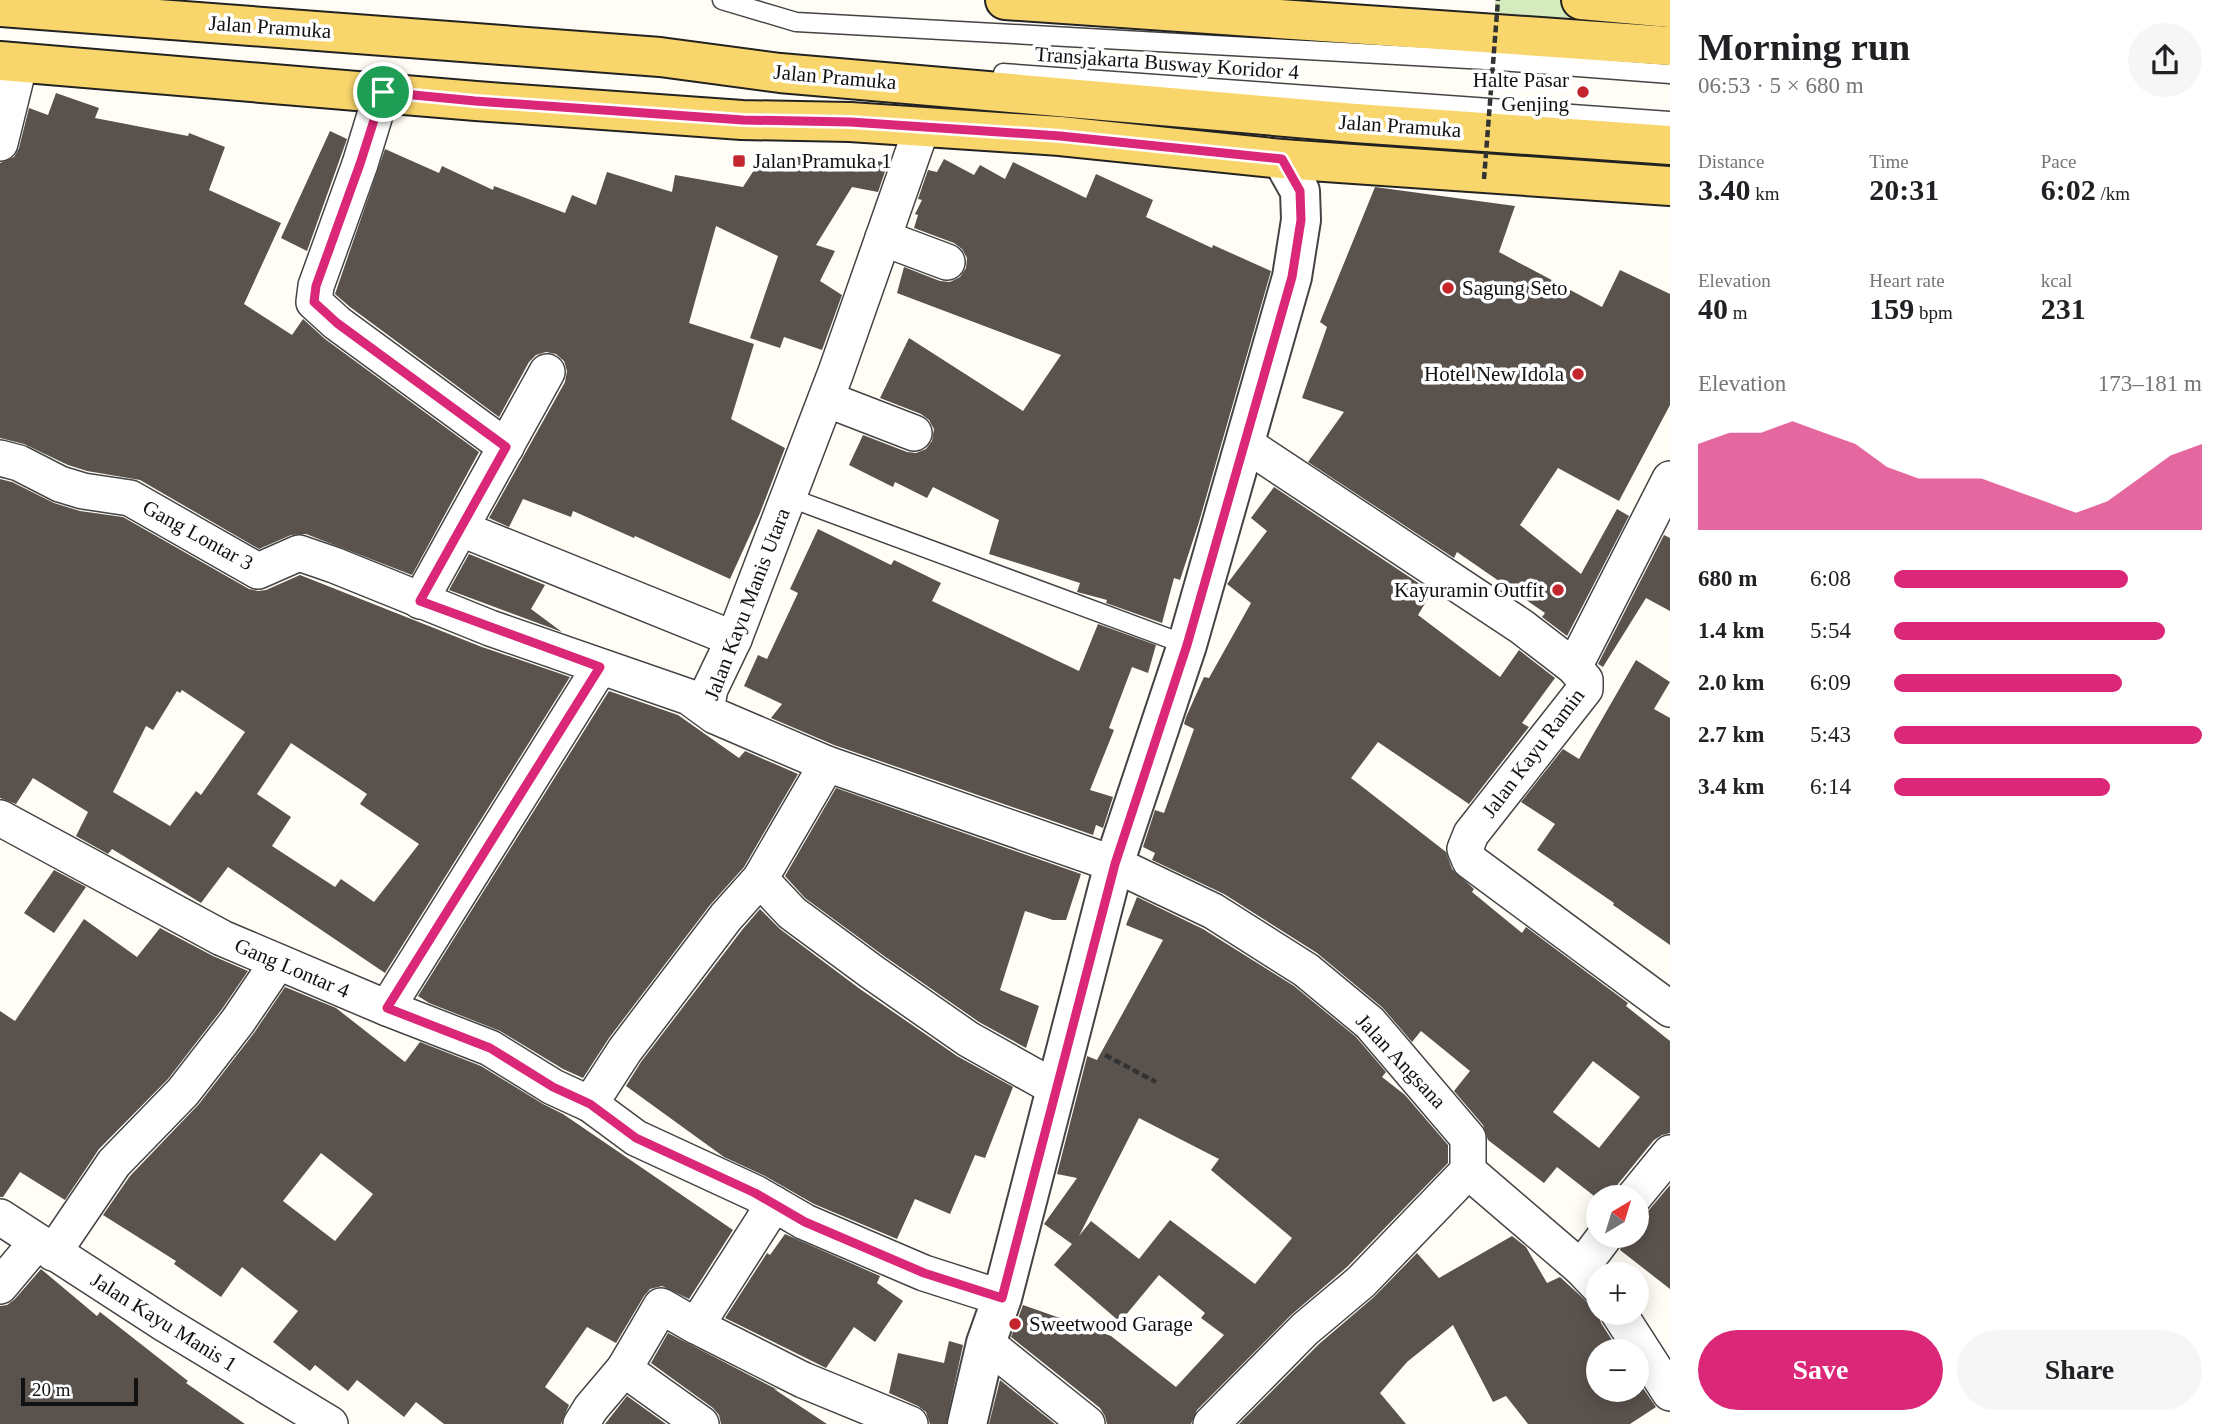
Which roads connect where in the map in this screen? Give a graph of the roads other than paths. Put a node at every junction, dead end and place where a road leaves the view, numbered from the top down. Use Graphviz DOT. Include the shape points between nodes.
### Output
graph roads {
  1 [pos="722,0"];
  2 [pos="1005,0"];
  3 [pos="1581,0"];
  4 [pos="0,7"];
  5 [pos="1670,8"];
  6 [pos="357,34"];
  7 [pos="1670,46"];
  8 [pos="660,57"];
  9 [pos="10,62"];
  10 [pos="891,65"];
  11 [pos="988,72"];
  12 [pos="1670,74"];
  13 [pos="383,92"];
  14 [pos="475,101"];
  15 [pos="1670,121"];
  16 [pos="922,127"];
  17 [pos="0,143"];
  18 [pos="1670,145"];
  19 [pos="1282,159"];
  20 [pos="1670,187"];
  21 [pos="883,238"];
  22 [pos="947,262"];
  23 [pos="547,372"];
  24 [pos="825,399"];
  25 [pos="914,433"];
  26 [pos="1244,443"];
  27 [pos="506,447"];
  28 [pos="0,458"];
  29 [pos="1670,479"];
  30 [pos="788,497"];
  31 [pos="474,534"];
  32 [pos="420,601"];
  33 [pos="734,639"];
  34 [pos="1187,645"];
  35 [pos="600,667"];
  36 [pos="1574,667"];
  37 [pos="706,709"];
  38 [pos="827,764"];
  39 [pos="0,818"];
  40 [pos="1133,874"];
  41 [pos="760,879"];
  42 [pos="278,962"];
  43 [pos="1665,994"];
  44 [pos="387,1008"];
  45 [pos="1057,1089"];
  46 [pos="590,1104"];
  47 [pos="1670,1153"];
  48 [pos="1468,1171"];
  49 [pos="1644,1185"];
  50 [pos="774,1204"];
  51 [pos="0,1217"];
  52 [pos="45,1247"];
  53 [pos="1586,1274"];
  54 [pos="0,1286"];
  55 [pos="1002,1298"];
  56 [pos="1626,1325"];
  57 [pos="696,1326"];
  58 [pos="986,1343"];
  59 [pos="624,1368"];
  60 [pos="1670,1393"];
  61 [pos="330,1424"];
  62 [pos="581,1424"];
  63 [pos="701,1424"];
  64 [pos="910,1424"];
  65 [pos="967,1424"];
  66 [pos="1087,1424"];
  67 [pos="1211,1424"];
  1 -- 12 [label="lane, Transjakarta Busway Koridor 4" via="796,22"];
  2 -- 7 [label="main road"];
  3 -- 5 [label="main road"];
  4 -- 6 [label="main road, Jalan Pramuka"];
  6 -- 8 [label="main road, Jalan Pramuka"];
  6 -- 14 [label="main road"];
  8 -- 10 [label="lane" via="752,55"];
  8 -- 18 [label="main road, Jalan Pramuka" via="780,73 1328,121"];
  9 -- 13 [label="main road, Jalan Pramuka"];
  9 -- 17 [label="street"];
  11 -- 15 [label="lane, Transjakarta Busway Koridor 4"];
  13 -- 14 [label="main road, Jalan Pramuka"];
  13 -- 27 [label="street" via="314,302"];
  14 -- 16 [label="main road, Jalan Pramuka"];
  16 -- 19 [label="main road, Jalan Pramuka"];
  16 -- 21 [label="street, Jalan Kayu Manis Utara"];
  19 -- 20 [label="main road, Jalan Pramuka"];
  19 -- 26 [label="street" via="1300,191 1301,220 1292,277"];
  21 -- 22 [label="street"];
  21 -- 24 [label="street, Jalan Kayu Manis Utara"];
  23 -- 27 [label="street"];
  24 -- 25 [label="street"];
  24 -- 30 [label="street, Jalan Kayu Manis Utara"];
  26 -- 34 [label="street"];
  26 -- 36 [label="street, Jalan Kayu Ramin" via="1522,627"];
  27 -- 32 [label="street"];
  28 -- 32 [label="street, Gang Lontar 3" via="60,484 130,498 258,571 299,553"];
  29 -- 36 [label="street"];
  30 -- 33 [label="street, Jalan Kayu Manis Utara"];
  30 -- 34 [label="lane"];
  31 -- 33 [label="street"];
  32 -- 35 [label="street, Gang Lontar 3"];
  33 -- 37 [label="street, Jalan Kayu Manis Utara" via="710,689"];
  34 -- 40 [label="street"];
  35 -- 37 [label="street, Gang Lontar 3" via="689,697"];
  35 -- 44 [label="street"];
  36 -- 43 [label="street, Jalan Kayu Ramin" via="1585,680 1585,689 1471,834 1465,849 1470,861"];
  37 -- 38 [label="street, Jalan Kayu Manis Utara"];
  38 -- 40 [label="street, Jalan Kayu Manis Utara"];
  38 -- 41 [label="street"];
  39 -- 42 [label="street, Gang Lontar 4" via="222,938"];
  40 -- 45 [label="street" via="1070,1037"];
  40 -- 48 [label="street, Jalan Angsana" via="1213,911 1306,970 1370,1023 1468,1138"];
  41 -- 45 [label="street" via="792,913 872,972 968,1039"];
  41 -- 46 [label="street" via="726,917"];
  42 -- 44 [label="street, Gang Lontar 4"];
  42 -- 52 [label="street" via="183,1092 114,1163"];
  44 -- 46 [label="street, Gang Lontar 4" via="490,1048"];
  45 -- 55 [label="street"];
  46 -- 50 [label="street, Gang Lontar 4" via="636,1138"];
  47 -- 49 [label="street"];
  48 -- 53 [label="street"];
  48 -- 67 [label="street" via="1361,1282 1306,1329"];
  50 -- 55 [label="street, Gang Lontar 4" via="924,1273"];
  50 -- 57 [label="street"];
  51 -- 52 [label="street, Jalan Kayu Manis 1"];
  52 -- 54 [label="street"];
  52 -- 61 [label="street, Jalan Kayu Manis 1"];
  55 -- 58 [label="street"];
  56 -- 60 [label="street"];
  57 -- 59 [label="street" via="661,1306"];
  57 -- 64 [label="street" via="803,1380"];
  58 -- 65 [label="street"];
  58 -- 66 [label="street"];
  59 -- 62 [label="street"];
  59 -- 63 [label="street"];
}
